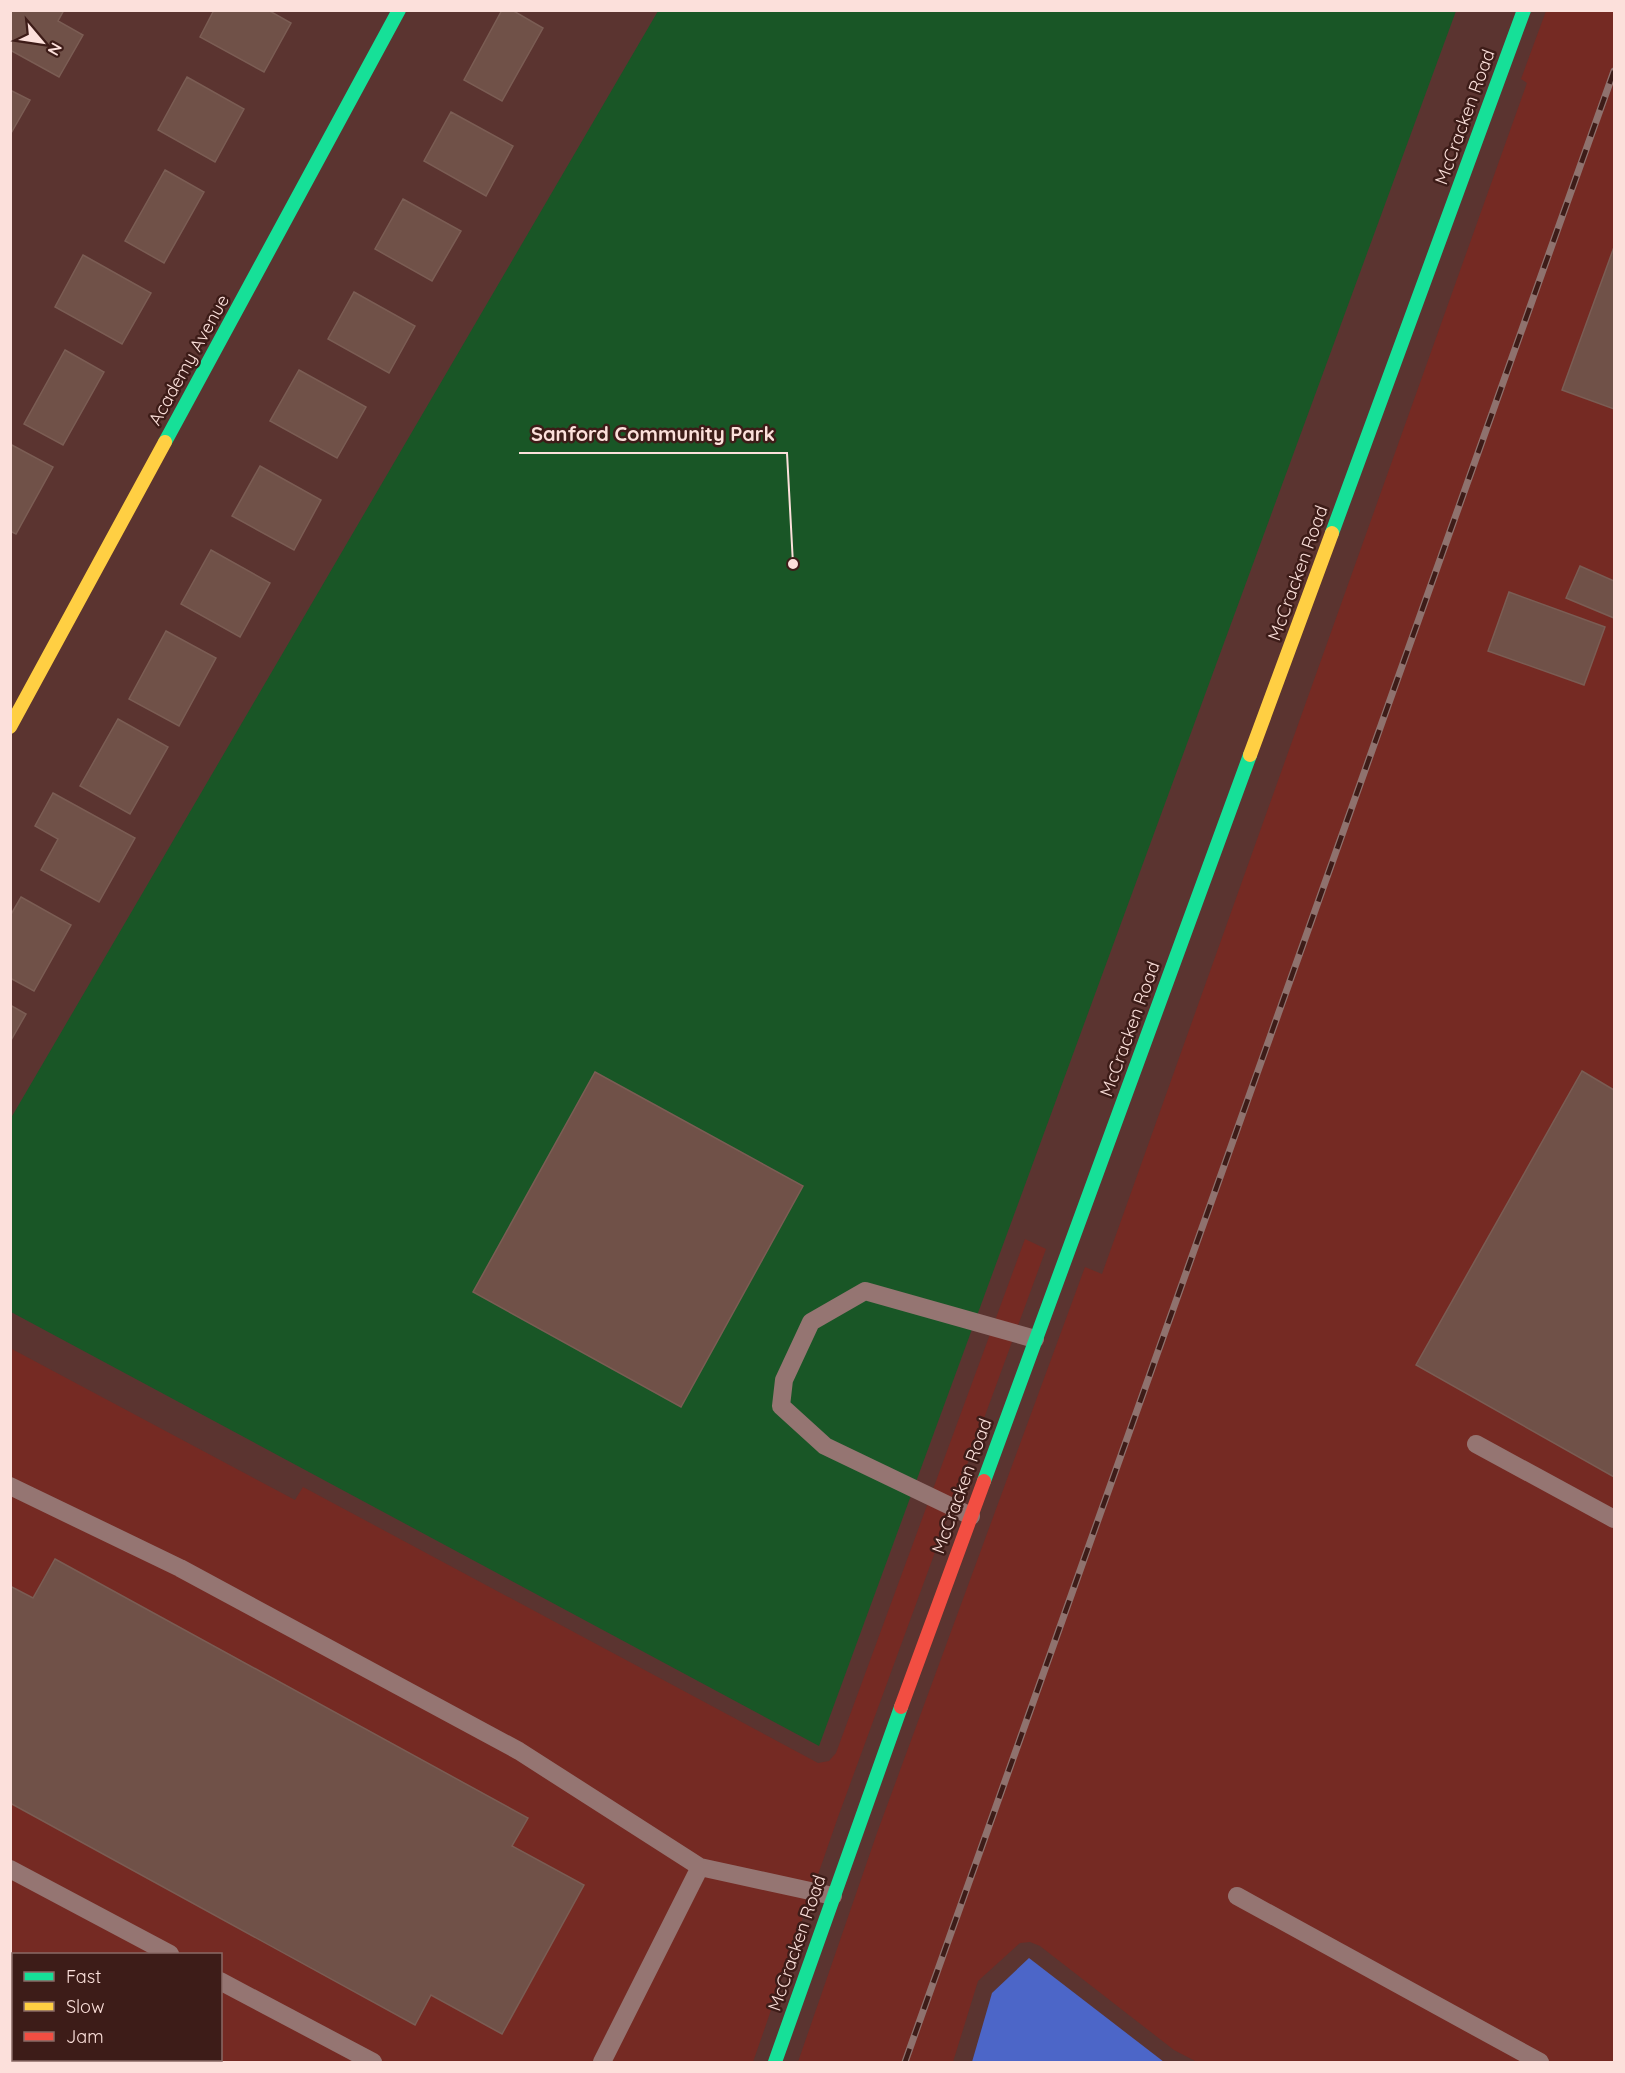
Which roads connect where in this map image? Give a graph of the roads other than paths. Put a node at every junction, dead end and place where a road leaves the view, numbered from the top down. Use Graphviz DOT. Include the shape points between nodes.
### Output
graph roads {
  1 [pos="399,10"];
  2 [pos="1524,10"];
  3 [pos="10,727"];
  4 [pos="1035,1339"];
  5 [pos="1476,1444"];
  6 [pos="10,1486"];
  7 [pos="970,1515"];
  8 [pos="1614,1519"];
  9 [pos="700,1867"];
  10 [pos="10,1869"];
  11 [pos="833,1896"];
  12 [pos="1237,1896"];
  13 [pos="168,1953"];
  14 [pos="222,1982"];
  15 [pos="373,2062"];
  16 [pos="602,2062"];
  17 [pos="775,2062"];
  18 [pos="1540,2062"];
  1 -- 3 [label="street, Academy Avenue"];
  2 -- 4 [label="street, McCracken Road"];
  4 -- 7 [label="street, McCracken Road"];
  4 -- 7 [label="lane" via="865,1291 811,1322 784,1380 781,1406 825,1446"];
  5 -- 8 [label="lane"];
  6 -- 9 [label="lane" via="180,1568 519,1752"];
  7 -- 11 [label="street, McCracken Road"];
  9 -- 11 [label="lane"];
  9 -- 16 [label="lane"];
  10 -- 13 [label="lane"];
  11 -- 17 [label="street, McCracken Road"];
  12 -- 18 [label="lane"];
  14 -- 15 [label="lane"];
}
